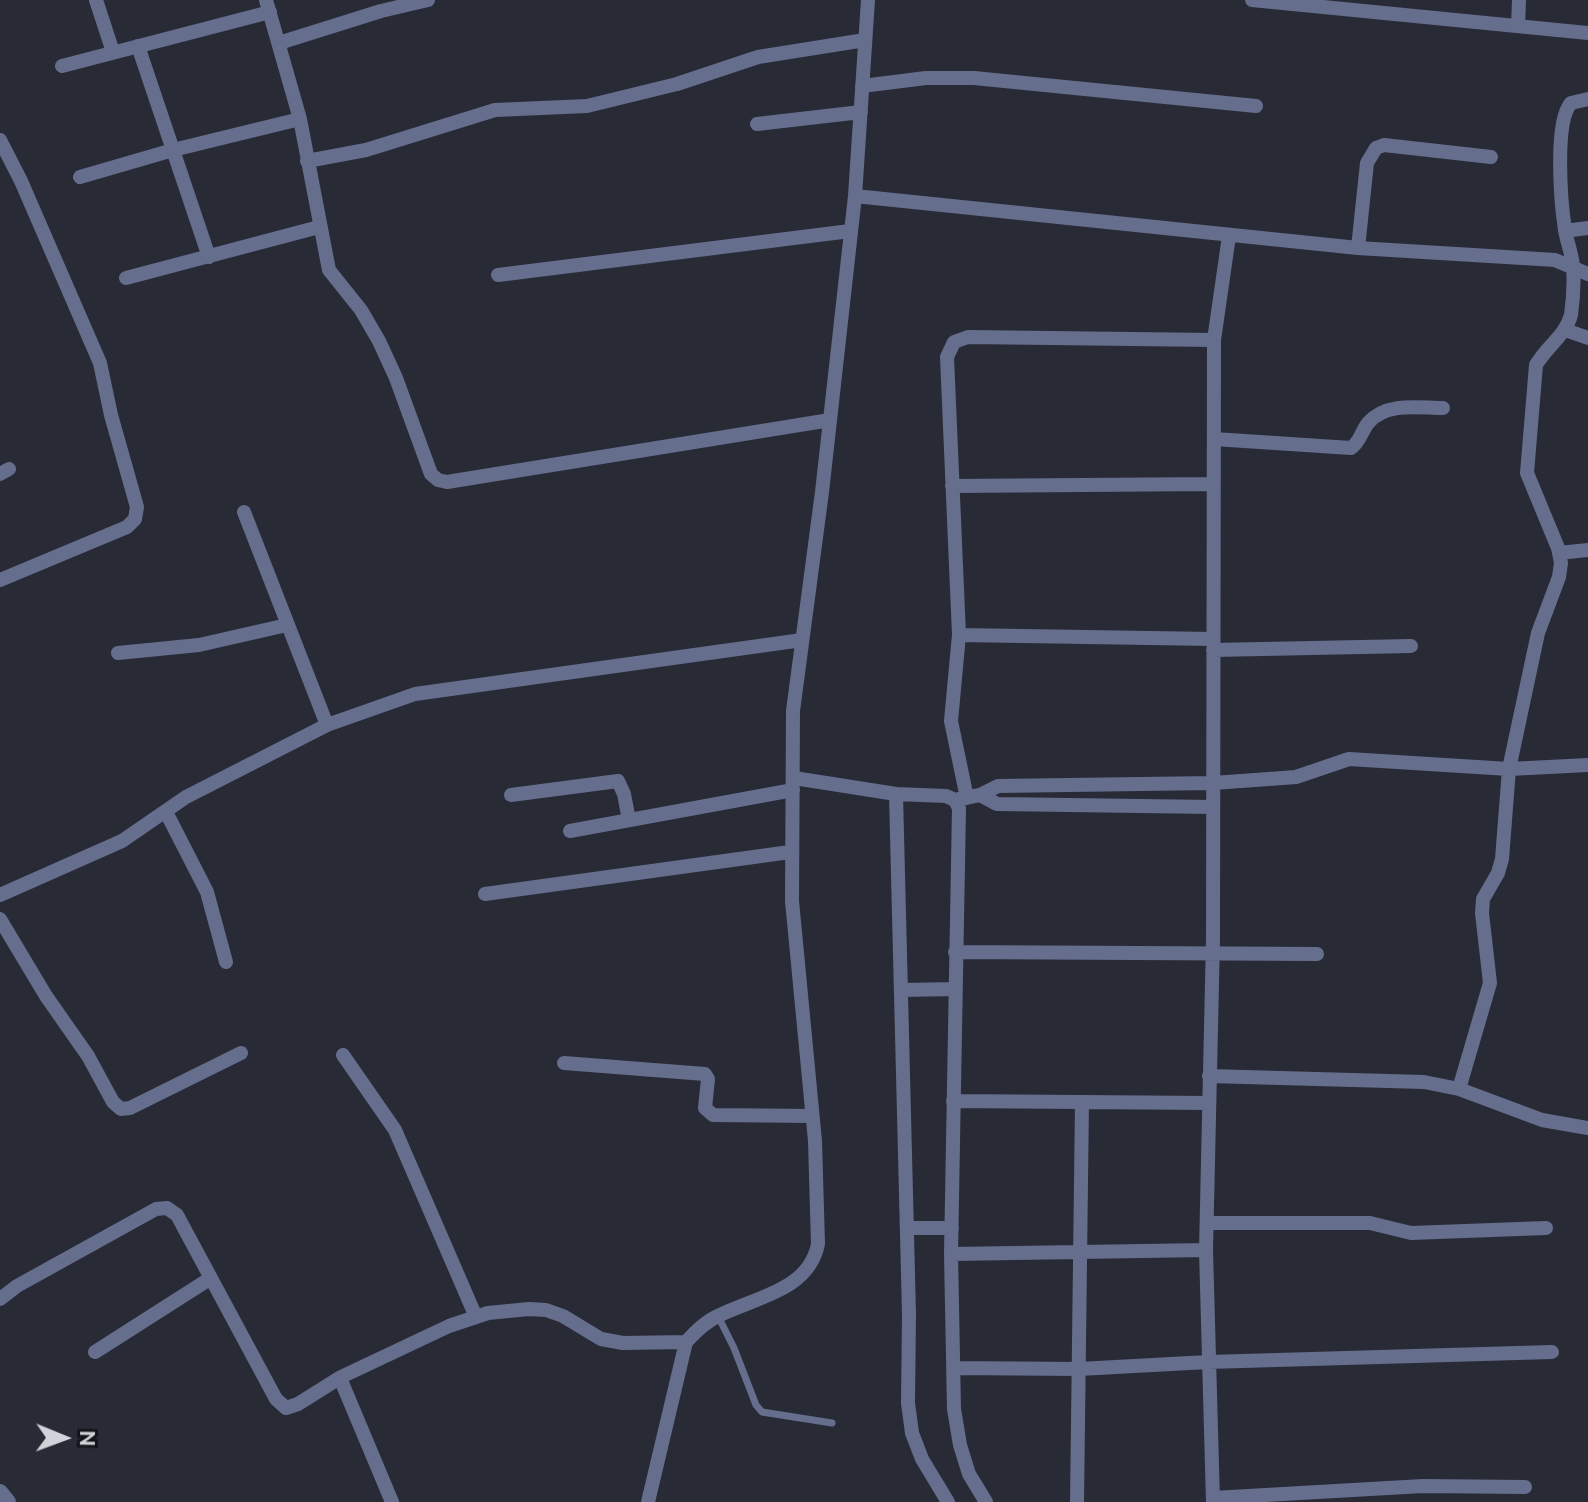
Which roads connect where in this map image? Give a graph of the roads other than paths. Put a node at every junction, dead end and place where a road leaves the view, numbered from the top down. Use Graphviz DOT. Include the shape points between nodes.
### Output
graph roads {
  1 [pos="96,0"];
  2 [pos="428,0"];
  3 [pos="868,0"];
  4 [pos="1252,0"];
  5 [pos="1519,0"];
  6 [pos="268,6"];
  7 [pos="1518,26"];
  8 [pos="1588,33"];
  9 [pos="865,40"];
  10 [pos="279,43"];
  11 [pos="138,46"];
  12 [pos="113,52"];
  13 [pos="62,66"];
  14 [pos="862,86"];
  15 [pos="1588,99"];
  16 [pos="1256,106"];
  17 [pos="861,112"];
  18 [pos="300,119"];
  19 [pos="757,124"];
  20 [pos="0,140"];
  21 [pos="173,150"];
  22 [pos="1491,157"];
  23 [pos="307,161"];
  24 [pos="80,177"];
  25 [pos="855,196"];
  26 [pos="319,227"];
  27 [pos="1588,228"];
  28 [pos="850,231"];
  29 [pos="1565,231"];
  30 [pos="1229,236"];
  31 [pos="1358,248"];
  32 [pos="209,257"];
  33 [pos="1573,267"];
  34 [pos="1588,274"];
  35 [pos="498,275"];
  36 [pos="126,278"];
  37 [pos="1565,330"];
  38 [pos="1588,338"];
  39 [pos="1214,340"];
  40 [pos="1443,408"];
  41 [pos="830,420"];
  42 [pos="1214,439"];
  43 [pos="1213,484"];
  44 [pos="952,486"];
  45 [pos="244,512"];
  46 [pos="1588,550"];
  47 [pos="1559,553"];
  48 [pos="0,580"];
  49 [pos="287,625"];
  50 [pos="959,635"];
  51 [pos="802,640"];
  52 [pos="1213,644"];
  53 [pos="1411,646"];
  54 [pos="118,653"];
  55 [pos="327,725"];
  56 [pos="1588,765"];
  57 [pos="1509,769"];
  58 [pos="1213,783"];
  59 [pos="794,784"];
  60 [pos="896,794"];
  61 [pos="511,795"];
  62 [pos="967,798"];
  63 [pos="1213,807"];
  64 [pos="166,812"];
  65 [pos="629,820"];
  66 [pos="570,831"];
  67 [pos="790,852"];
  68 [pos="485,894"];
  69 [pos="0,895"];
  70 [pos="0,919"];
  71 [pos="955,952"];
  72 [pos="1213,952"];
  73 [pos="1317,954"];
  74 [pos="226,962"];
  75 [pos="955,989"];
  76 [pos="902,990"];
  77 [pos="241,1053"];
  78 [pos="343,1055"];
  79 [pos="564,1063"];
  80 [pos="1209,1076"];
  81 [pos="1459,1089"];
  82 [pos="953,1101"];
  83 [pos="1082,1102"];
  84 [pos="1208,1103"];
  85 [pos="812,1116"];
  86 [pos="1588,1128"];
  87 [pos="1208,1223"];
  88 [pos="915,1228"];
  89 [pos="945,1228"];
  90 [pos="1546,1228"];
  91 [pos="1079,1250"];
  92 [pos="1206,1250"];
  93 [pos="951,1254"];
  94 [pos="211,1278"];
  95 [pos="0,1299"];
  96 [pos="718,1316"];
  97 [pos="476,1317"];
  98 [pos="686,1342"];
  99 [pos="95,1352"];
  100 [pos="1552,1352"];
  101 [pos="1208,1362"];
  102 [pos="955,1368"];
  103 [pos="1079,1369"];
  104 [pos="340,1378"];
  105 [pos="832,1423"];
  106 [pos="1525,1487"];
  107 [pos="0,1492"];
  108 [pos="1213,1500"];
  109 [pos="8,1502"];
  110 [pos="392,1502"];
  111 [pos="648,1502"];
  112 [pos="948,1502"];
  113 [pos="986,1502"];
  114 [pos="1077,1502"];
  1 -- 12 [label="street"];
  2 -- 10 [label="street"];
  3 -- 9 [label="street"];
  4 -- 7 [label="street"];
  5 -- 7 [label="street"];
  6 -- 10 [label="street"];
  6 -- 11 [label="street"];
  7 -- 8 [label="street"];
  9 -- 14 [label="street"];
  9 -- 23 [label="street" via="758,57 587,106 495,110 366,150"];
  10 -- 18 [label="street"];
  11 -- 12 [label="street"];
  11 -- 21 [label="street"];
  12 -- 13 [label="street"];
  14 -- 16 [label="street" via="953,77"];
  14 -- 17 [label="street"];
  15 -- 29 [label="street" via="1571,103 1565,114"];
  17 -- 19 [label="street"];
  17 -- 25 [label="street"];
  18 -- 21 [label="street"];
  18 -- 23 [label="street"];
  20 -- 48 [label="street" via="100,363 137,507 127,527"];
  21 -- 24 [label="street"];
  21 -- 32 [label="street"];
  22 -- 31 [label="street" via="1376,148 1367,163"];
  23 -- 26 [label="street"];
  25 -- 28 [label="street"];
  25 -- 30 [label="street"];
  26 -- 32 [label="street"];
  26 -- 41 [label="street" via="329,270 379,341 431,474 438,480"];
  27 -- 29 [label="street"];
  28 -- 35 [label="street"];
  28 -- 41 [label="street"];
  29 -- 33 [label="street"];
  30 -- 31 [label="street"];
  30 -- 39 [label="street"];
  31 -- 33 [label="street" via="1555,260"];
  32 -- 36 [label="street"];
  33 -- 34 [label="street"];
  33 -- 37 [label="street"];
  37 -- 38 [label="street"];
  37 -- 47 [label="street" via="1536,365 1527,462"];
  39 -- 42 [label="street"];
  39 -- 44 [label="street" via="968,337 954,342 947,357"];
  40 -- 42 [label="street" via="1379,412 1351,448"];
  41 -- 51 [label="street"];
  42 -- 43 [label="street"];
  43 -- 44 [label="street"];
  43 -- 52 [label="street"];
  44 -- 50 [label="street"];
  45 -- 49 [label="street"];
  46 -- 47 [label="street"];
  47 -- 57 [label="street" via="1559,577 1538,633"];
  49 -- 54 [label="street" via="199,645"];
  49 -- 55 [label="street"];
  50 -- 52 [label="street"];
  50 -- 62 [label="street" via="951,721"];
  51 -- 55 [label="street" via="415,694"];
  51 -- 59 [label="street" via="793,711"];
  52 -- 53 [label="street"];
  52 -- 58 [label="street"];
  55 -- 64 [label="street"];
  56 -- 57 [label="street"];
  57 -- 58 [label="street" via="1349,759 1296,777"];
  57 -- 81 [label="street" via="1502,859 1483,899 1490,983"];
  58 -- 62 [label="street" via="998,786"];
  58 -- 63 [label="street"];
  59 -- 60 [label="street"];
  59 -- 65 [label="street"];
  59 -- 67 [label="street"];
  60 -- 62 [label="street"];
  60 -- 76 [label="street"];
  61 -- 65 [label="street" via="618,781"];
  62 -- 63 [label="street" via="997,804"];
  62 -- 71 [label="street" via="959,808"];
  63 -- 72 [label="street"];
  64 -- 69 [label="street" via="122,841"];
  64 -- 74 [label="street" via="207,892"];
  65 -- 66 [label="street"];
  67 -- 68 [label="street"];
  67 -- 85 [label="street"];
  70 -- 77 [label="street" via="121,1109"];
  71 -- 72 [label="street"];
  71 -- 75 [label="street"];
  72 -- 73 [label="street"];
  72 -- 80 [label="street"];
  75 -- 76 [label="street"];
  75 -- 82 [label="street"];
  76 -- 88 [label="street"];
  78 -- 97 [label="street" via="395,1130"];
  79 -- 85 [label="street" via="705,1074 705,1108 710,1115"];
  80 -- 81 [label="street" via="1397,1080"];
  80 -- 84 [label="street"];
  81 -- 86 [label="street" via="1542,1120"];
  82 -- 83 [label="street"];
  82 -- 89 [label="street"];
  83 -- 84 [label="street"];
  83 -- 91 [label="street"];
  84 -- 87 [label="street"];
  85 -- 96 [label="street" via="816,1257 790,1285"];
  87 -- 90 [label="street" via="1370,1223 1411,1233"];
  87 -- 92 [label="street"];
  88 -- 89 [label="street"];
  88 -- 112 [label="street" via="908,1403 922,1459"];
  89 -- 93 [label="street"];
  91 -- 92 [label="street"];
  91 -- 93 [label="street"];
  91 -- 103 [label="street"];
  92 -- 101 [label="street"];
  93 -- 102 [label="street"];
  94 -- 95 [label="street" via="177,1215 156,1209"];
  94 -- 99 [label="street"];
  94 -- 104 [label="street" via="280,1405 298,1404"];
  96 -- 98 [label="street"];
  96 -- 105 [label="lane" via="762,1412"];
  97 -- 98 [label="street" via="546,1310 601,1339"];
  97 -- 104 [label="street"];
  98 -- 111 [label="street"];
  100 -- 101 [label="street"];
  101 -- 103 [label="street"];
  101 -- 108 [label="street"];
  102 -- 103 [label="street"];
  102 -- 113 [label="street" via="960,1445"];
  103 -- 114 [label="street"];
  104 -- 110 [label="street"];
  106 -- 108 [label="street" via="1423,1486"];
  107 -- 109 [label="street"];
}
